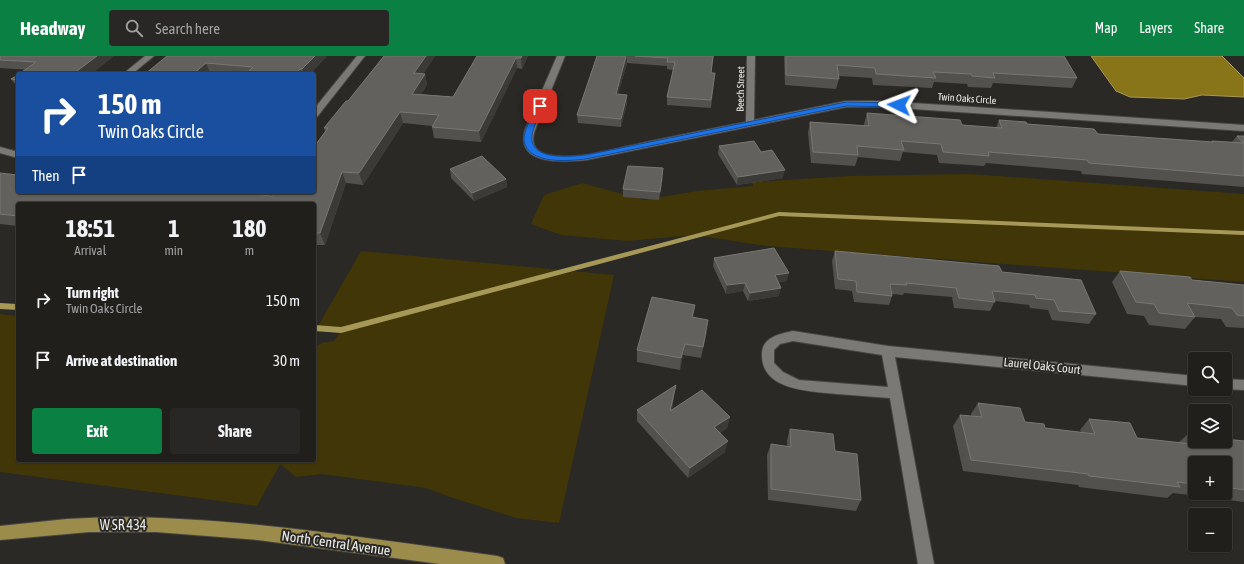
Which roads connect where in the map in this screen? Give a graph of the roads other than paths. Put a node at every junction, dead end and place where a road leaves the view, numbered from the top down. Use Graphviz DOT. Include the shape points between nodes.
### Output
graph roads {
  1 [pos="150,56"];
  2 [pos="361,56"];
  3 [pos="560,56"];
  4 [pos="751,56"];
  5 [pos="130,72"];
  6 [pos="316,112"];
  7 [pos="750,122"];
  8 [pos="1244,128"];
  9 [pos="0,150"];
  10 [pos="16,154"];
  11 [pos="888,351"];
  12 [pos="1188,380"];
  13 [pos="1232,384"];
  14 [pos="1244,385"];
  15 [pos="895,393"];
  16 [pos="246,531"];
  17 [pos="0,533"];
  18 [pos="497,564"];
  19 [pos="926,564"];
  1 -- 5 [label="street"];
  2 -- 6 [label="street"];
  3 -- 7 [label="street, Twin Oaks Circle" via="530,130 528,141 539,155 569,159 586,157"];
  4 -- 7 [label="street, Beech Street"];
  7 -- 8 [label="street, Twin Oaks Circle" via="863,103"];
  9 -- 10 [label="street"];
  11 -- 12 [label="street, Laurel Oaks Court"];
  11 -- 15 [label="street"];
  11 -- 15 [label="street, Laurel Oaks Court" via="793,336 776,340 768,349 768,364 778,376 798,385"];
  13 -- 14 [label="street"];
  15 -- 19 [label="street"];
  16 -- 17 [label="main road, W SR 434" via="105,524"];
  16 -- 18 [label="main road, North Central Avenue"];
}
